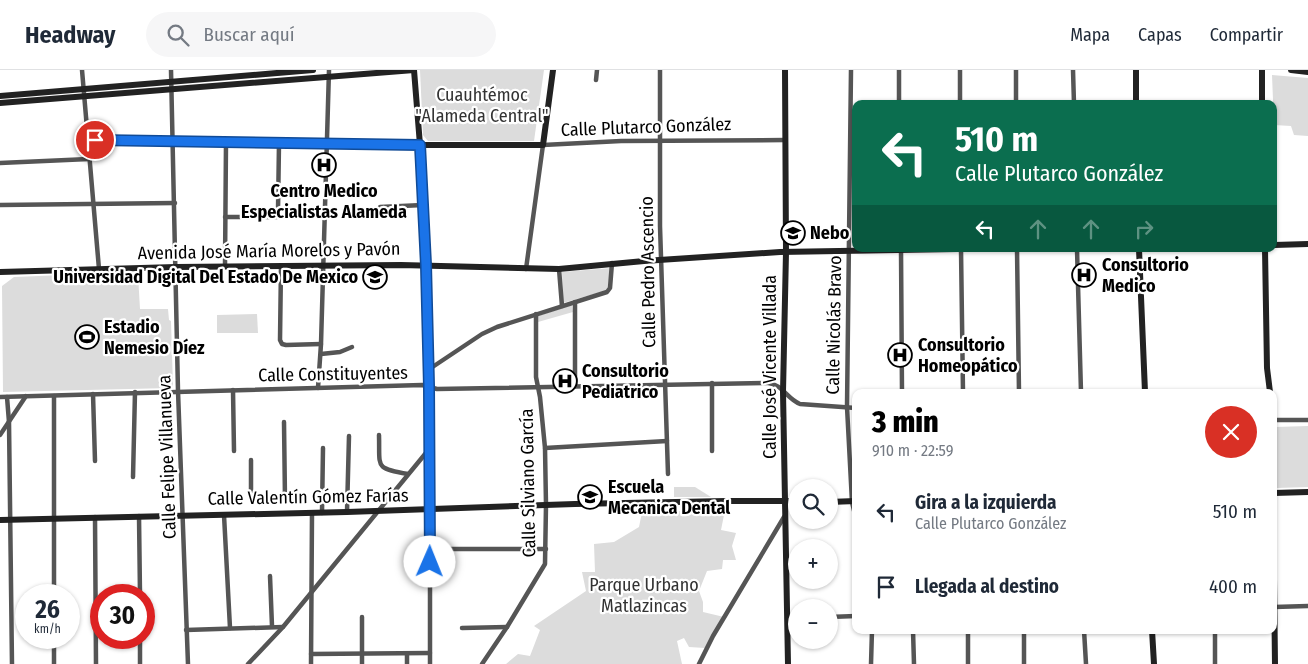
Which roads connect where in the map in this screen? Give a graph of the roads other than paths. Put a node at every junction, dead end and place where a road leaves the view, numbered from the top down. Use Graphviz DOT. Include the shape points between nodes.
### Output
graph roads {
  1 [pos="82,70"];
  2 [pos="171,70"];
  3 [pos="313,70"];
  4 [pos="414,70"];
  5 [pos="553,70"];
  6 [pos="597,70"];
  7 [pos="660,70"];
  8 [pos="785,70"];
  9 [pos="851,70"];
  10 [pos="899,70"];
  11 [pos="960,70"];
  12 [pos="1016,70"];
  13 [pos="1073,70"];
  14 [pos="1136,70"];
  15 [pos="1262,70"];
  16 [pos="1291,70"];
  17 [pos="253,72"];
  18 [pos="1308,72"];
  19 [pos="328,73"];
  20 [pos="596,80"];
  21 [pos="171,82"];
  22 [pos="172,90"];
  23 [pos="84,92"];
  24 [pos="0,96"];
  25 [pos="900,100"];
  26 [pos="960,100"];
  27 [pos="1016,100"];
  28 [pos="1074,100"];
  29 [pos="1136,100"];
  30 [pos="1262,100"];
  31 [pos="0,103"];
  32 [pos="87,140"];
  33 [pos="660,140"];
  34 [pos="785,140"];
  35 [pos="173,141"];
  36 [pos="226,142"];
  37 [pos="278,143"];
  38 [pos="326,143"];
  39 [pos="420,145"];
  40 [pos="543,146"];
  41 [pos="89,159"];
  42 [pos="0,162"];
  43 [pos="174,203"];
  44 [pos="93,204"];
  45 [pos="0,205"];
  46 [pos="423,205"];
  47 [pos="380,208"];
  48 [pos="225,217"];
  49 [pos="1308,244"];
  50 [pos="1277,245"];
  51 [pos="849,250"];
  52 [pos="852,250"];
  53 [pos="786,252"];
  54 [pos="901,252"];
  55 [pos="961,252"];
  56 [pos="1017,252"];
  57 [pos="1077,252"];
  58 [pos="1139,252"];
  59 [pos="1265,252"];
  60 [pos="661,260"];
  61 [pos="612,263"];
  62 [pos="426,265"];
  63 [pos="225,266"];
  64 [pos="281,266"];
  65 [pos="323,266"];
  66 [pos="176,267"];
  67 [pos="526,268"];
  68 [pos="99,269"];
  69 [pos="559,269"];
  70 [pos="0,272"];
  71 [pos="575,302"];
  72 [pos="562,306"];
  73 [pos="536,314"];
  74 [pos="321,344"];
  75 [pos="352,347"];
  76 [pos="321,354"];
  77 [pos="428,370"];
  78 [pos="712,383"];
  79 [pos="665,384"];
  80 [pos="429,386"];
  81 [pos="575,386"];
  82 [pos="538,387"];
  83 [pos="318,388"];
  84 [pos="902,389"];
  85 [pos="963,389"];
  86 [pos="1019,389"];
  87 [pos="1081,389"];
  88 [pos="1145,389"];
  89 [pos="1270,389"];
  90 [pos="233,390"];
  91 [pos="178,391"];
  92 [pos="135,392"];
  93 [pos="783,392"];
  94 [pos="93,394"];
  95 [pos="26,396"];
  96 [pos="54,396"];
  97 [pos="0,397"];
  98 [pos="7,397"];
  99 [pos="847,407"];
  100 [pos="852,408"];
  101 [pos="1277,420"];
  102 [pos="1308,420"];
  103 [pos="9,422"];
  104 [pos="284,422"];
  105 [pos="0,435"];
  106 [pos="379,435"];
  107 [pos="349,436"];
  108 [pos="667,441"];
  109 [pos="323,448"];
  110 [pos="430,448"];
  111 [pos="545,448"];
  112 [pos="234,451"];
  113 [pos="712,451"];
  114 [pos="251,460"];
  115 [pos="95,461"];
  116 [pos="408,474"];
  117 [pos="668,474"];
  118 [pos="852,474"];
  119 [pos="133,477"];
  120 [pos="1308,492"];
  121 [pos="1277,493"];
  122 [pos="273,501"];
  123 [pos="785,501"];
  124 [pos="852,501"];
  125 [pos="838,502"];
  126 [pos="546,505"];
  127 [pos="430,509"];
  128 [pos="378,511"];
  129 [pos="347,512"];
  130 [pos="312,513"];
  131 [pos="322,513"];
  132 [pos="273,514"];
  133 [pos="182,515"];
  134 [pos="224,515"];
  135 [pos="785,515"];
  136 [pos="139,516"];
  137 [pos="95,517"];
  138 [pos="53,518"];
  139 [pos="10,519"];
  140 [pos="0,520"];
  141 [pos="430,549"];
  142 [pos="546,549"];
  143 [pos="270,576"];
  144 [pos="54,584"];
  145 [pos="140,584"];
  146 [pos="312,592"];
  147 [pos="1308,606"];
  148 [pos="1277,607"];
  149 [pos="838,616"];
  150 [pos="852,616"];
  151 [pos="362,617"];
  152 [pos="788,618"];
  153 [pos="272,626"];
  154 [pos="283,627"];
  155 [pos="507,627"];
  156 [pos="230,628"];
  157 [pos="462,628"];
  158 [pos="186,630"];
  159 [pos="872,634"];
  160 [pos="913,634"];
  161 [pos="968,634"];
  162 [pos="1024,634"];
  163 [pos="1084,634"];
  164 [pos="1152,634"];
  165 [pos="1215,634"];
  166 [pos="1275,634"];
  167 [pos="54,649"];
  168 [pos="140,649"];
  169 [pos="788,649"];
  170 [pos="430,652"];
  171 [pos="311,654"];
  172 [pos="362,654"];
  173 [pos="407,654"];
  174 [pos="12,664"];
  175 [pos="54,664"];
  176 [pos="96,664"];
  177 [pos="140,664"];
  178 [pos="188,664"];
  179 [pos="248,664"];
  180 [pos="311,664"];
  181 [pos="362,664"];
  182 [pos="407,664"];
  183 [pos="430,664"];
  184 [pos="482,664"];
  185 [pos="699,664"];
  186 [pos="788,664"];
  187 [pos="871,664"];
  188 [pos="914,664"];
  189 [pos="968,664"];
  190 [pos="1024,664"];
  191 [pos="1086,664"];
  192 [pos="1154,664"];
  193 [pos="1215,664"];
  194 [pos="1275,664"];
  1 -- 23 [label="street"];
  2 -- 21 [label="street, Calle Felipe Villanueva"];
  3 -- 17 [label="main road"];
  4 -- 19 [label="main road"];
  4 -- 39 [label="main road"];
  5 -- 40 [label="main road"];
  6 -- 20 [label="street"];
  7 -- 33 [label="street, Calle Pedro Ascencio"];
  8 -- 34 [label="main road, Calle José Vicente Villada"];
  9 -- 51 [label="street, Calle Nicolás Bravo"];
  10 -- 25 [label="street"];
  11 -- 26 [label="street"];
  12 -- 27 [label="street"];
  13 -- 28 [label="street"];
  14 -- 29 [label="main road"];
  15 -- 30 [label="main road"];
  16 -- 18 [label="main road"];
  17 -- 21 [label="main road"];
  19 -- 22 [label="main road"];
  19 -- 38 [label="street"];
  21 -- 22 [label="street, Calle Felipe Villanueva"];
  21 -- 23 [label="main road"];
  22 -- 23 [label="main road"];
  22 -- 35 [label="street, Calle Felipe Villanueva"];
  23 -- 24 [label="main road"];
  23 -- 31 [label="main road"];
  23 -- 32 [label="street"];
  32 -- 35 [label="street, Calle Plutarco González"];
  32 -- 41 [label="street"];
  33 -- 34 [label="street, Calle Plutarco González"];
  33 -- 40 [label="street, Calle Plutarco González"];
  33 -- 60 [label="street, Calle Pedro Ascencio"];
  34 -- 53 [label="main road, Calle José Vicente Villada"];
  35 -- 36 [label="street, Calle Plutarco González"];
  35 -- 43 [label="street, Calle Felipe Villanueva"];
  36 -- 37 [label="street, Calle Plutarco González"];
  36 -- 48 [label="street"];
  37 -- 38 [label="street, Calle Plutarco González"];
  37 -- 48 [label="street" via="278,215 274,218"];
  38 -- 39 [label="street, Calle Plutarco González"];
  38 -- 65 [label="street"];
  39 -- 40 [label="main road, Calle Plutarco González"];
  39 -- 46 [label="street"];
  40 -- 67 [label="street"];
  41 -- 42 [label="street"];
  41 -- 44 [label="street"];
  43 -- 44 [label="street"];
  43 -- 66 [label="street, Calle Felipe Villanueva"];
  44 -- 45 [label="street"];
  44 -- 68 [label="street"];
  46 -- 47 [label="street"];
  46 -- 62 [label="street"];
  48 -- 63 [label="street"];
  49 -- 50 [label="main road"];
  51 -- 52 [label="main road, Avenida José María Morelos y Pavón"];
  51 -- 53 [label="main road, Avenida José María Morelos y Pavón"];
  51 -- 99 [label="street, Calle Nicolás Bravo"];
  53 -- 60 [label="main road, Avenida José María Morelos y Pavón"];
  53 -- 93 [label="main road, Calle José Vicente Villada"];
  54 -- 84 [label="street"];
  55 -- 85 [label="street"];
  56 -- 86 [label="street"];
  57 -- 87 [label="street"];
  58 -- 88 [label="main road"];
  59 -- 89 [label="main road"];
  60 -- 61 [label="main road, Avenida José María Morelos y Pavón"];
  60 -- 79 [label="street, Calle Pedro Ascencio"];
  61 -- 69 [label="main road, Avenida José María Morelos y Pavón"];
  61 -- 71 [label="street" via="608,292"];
  62 -- 65 [label="main road, Avenida José María Morelos y Pavón"];
  62 -- 67 [label="main road, Avenida José María Morelos y Pavón"];
  62 -- 77 [label="street"];
  63 -- 64 [label="main road, Avenida José María Morelos y Pavón"];
  63 -- 66 [label="main road, Avenida José María Morelos y Pavón"];
  64 -- 65 [label="main road, Avenida José María Morelos y Pavón"];
  64 -- 74 [label="street" via="282,344"];
  65 -- 74 [label="street"];
  66 -- 68 [label="main road, Avenida José María Morelos y Pavón"];
  66 -- 91 [label="street, Calle Felipe Villanueva"];
  67 -- 69 [label="main road, Avenida José María Morelos y Pavón"];
  68 -- 70 [label="main road, Avenida José María Morelos y Pavón"];
  69 -- 72 [label="street"];
  71 -- 72 [label="street"];
  71 -- 81 [label="street"];
  72 -- 73 [label="street"];
  73 -- 77 [label="street" via="482,334"];
  73 -- 82 [label="street, Calle Silviano García" via="535,372"];
  74 -- 76 [label="street"];
  75 -- 76 [label="street"];
  76 -- 83 [label="street"];
  77 -- 80 [label="street"];
  78 -- 79 [label="street, Calle Constituyentes"];
  78 -- 93 [label="street, Calle Constituyentes" via="768,382 776,384"];
  78 -- 113 [label="street"];
  79 -- 81 [label="street, Calle Constituyentes"];
  79 -- 108 [label="street, Calle Pedro Ascencio"];
  80 -- 82 [label="street, Calle Constituyentes" via="438,389"];
  80 -- 83 [label="street, Calle Constituyentes"];
  80 -- 110 [label="street"];
  81 -- 82 [label="street, Calle Constituyentes"];
  82 -- 111 [label="street, Calle Silviano García"];
  83 -- 90 [label="street, Calle Constituyentes"];
  90 -- 91 [label="street, Calle Constituyentes"];
  90 -- 112 [label="street"];
  91 -- 92 [label="street, Calle Constituyentes"];
  91 -- 133 [label="street, Calle Felipe Villanueva"];
  92 -- 94 [label="street, Calle Constituyentes"];
  92 -- 119 [label="street"];
  93 -- 99 [label="street, Calle Constituyentes" via="800,404"];
  93 -- 123 [label="main road, Calle José Vicente Villada"];
  94 -- 96 [label="street, Calle Constituyentes"];
  94 -- 115 [label="street"];
  95 -- 96 [label="street, Calle Constituyentes"];
  95 -- 98 [label="street, Calle Constituyentes"];
  95 -- 103 [label="street"];
  96 -- 138 [label="street"];
  97 -- 98 [label="street, Calle Constituyentes"];
  98 -- 103 [label="street"];
  99 -- 100 [label="street, Calle Constituyentes"];
  99 -- 118 [label="street, Calle Nicolás Bravo"];
  101 -- 102 [label="street"];
  103 -- 105 [label="street"];
  103 -- 139 [label="street"];
  104 -- 122 [label="street" via="285,497 282,501"];
  106 -- 116 [label="street" via="382,468"];
  107 -- 129 [label="street"];
  108 -- 111 [label="street"];
  108 -- 117 [label="street, Calle Pedro Ascencio"];
  109 -- 131 [label="street"];
  110 -- 116 [label="street"];
  110 -- 127 [label="street"];
  111 -- 126 [label="street, Calle Silviano García"];
  114 -- 122 [label="street" via="253,498"];
  116 -- 128 [label="street"];
  120 -- 121 [label="main road"];
  122 -- 132 [label="street"];
  123 -- 126 [label="main road, Calle Valentín Gómez Farías"];
  123 -- 135 [label="main road, Calle José Vicente Villada"];
  124 -- 125 [label="main road"];
  126 -- 127 [label="main road, Calle Valentín Gómez Farías"];
  126 -- 142 [label="street, Calle Silviano García"];
  127 -- 128 [label="main road, Calle Valentín Gómez Farías"];
  127 -- 141 [label="street"];
  128 -- 129 [label="main road, Calle Valentín Gómez Farías"];
  128 -- 146 [label="street"];
  129 -- 131 [label="main road, Calle Valentín Gómez Farías"];
  130 -- 131 [label="main road, Calle Valentín Gómez Farías"];
  130 -- 132 [label="main road, Calle Valentín Gómez Farías"];
  130 -- 146 [label="street"];
  132 -- 134 [label="main road, Calle Valentín Gómez Farías"];
  133 -- 134 [label="main road, Calle Valentín Gómez Farías"];
  133 -- 136 [label="main road, Calle Valentín Gómez Farías"];
  133 -- 158 [label="street, Calle Felipe Villanueva"];
  134 -- 156 [label="street"];
  135 -- 152 [label="main road, Calle José Vicente Villada"];
  135 -- 185 [label="street"];
  136 -- 137 [label="main road, Calle Valentín Gómez Farías"];
  136 -- 145 [label="street"];
  137 -- 138 [label="main road, Calle Valentín Gómez Farías"];
  137 -- 176 [label="street"];
  138 -- 139 [label="main road, Calle Valentín Gómez Farías"];
  138 -- 144 [label="street"];
  139 -- 140 [label="main road, Calle Valentín Gómez Farías"];
  139 -- 174 [label="street"];
  141 -- 142 [label="street"];
  141 -- 170 [label="street"];
  142 -- 155 [label="street, Calle Silviano García" via="545,564"];
  143 -- 153 [label="street"];
  146 -- 154 [label="street"];
  146 -- 171 [label="street"];
  147 -- 148 [label="street"];
  149 -- 150 [label="street"];
  151 -- 172 [label="street"];
  153 -- 154 [label="street"];
  153 -- 156 [label="street"];
  154 -- 179 [label="street"];
  155 -- 157 [label="street"];
  155 -- 184 [label="street, Calle Silviano García"];
  156 -- 158 [label="street"];
  158 -- 178 [label="street, Calle Felipe Villanueva"];
  159 -- 187 [label="street"];
  160 -- 188 [label="street"];
  161 -- 189 [label="street"];
  162 -- 190 [label="street"];
  163 -- 191 [label="street"];
  164 -- 192 [label="main road"];
  165 -- 193 [label="street"];
  166 -- 194 [label="main road"];
  167 -- 175 [label="street"];
  168 -- 177 [label="street"];
  169 -- 186 [label="main road, Calle José Vicente Villada"];
  170 -- 173 [label="street"];
  170 -- 183 [label="street"];
  171 -- 172 [label="street"];
  171 -- 180 [label="street"];
  172 -- 173 [label="street"];
  172 -- 181 [label="street"];
  173 -- 182 [label="street"];
}
